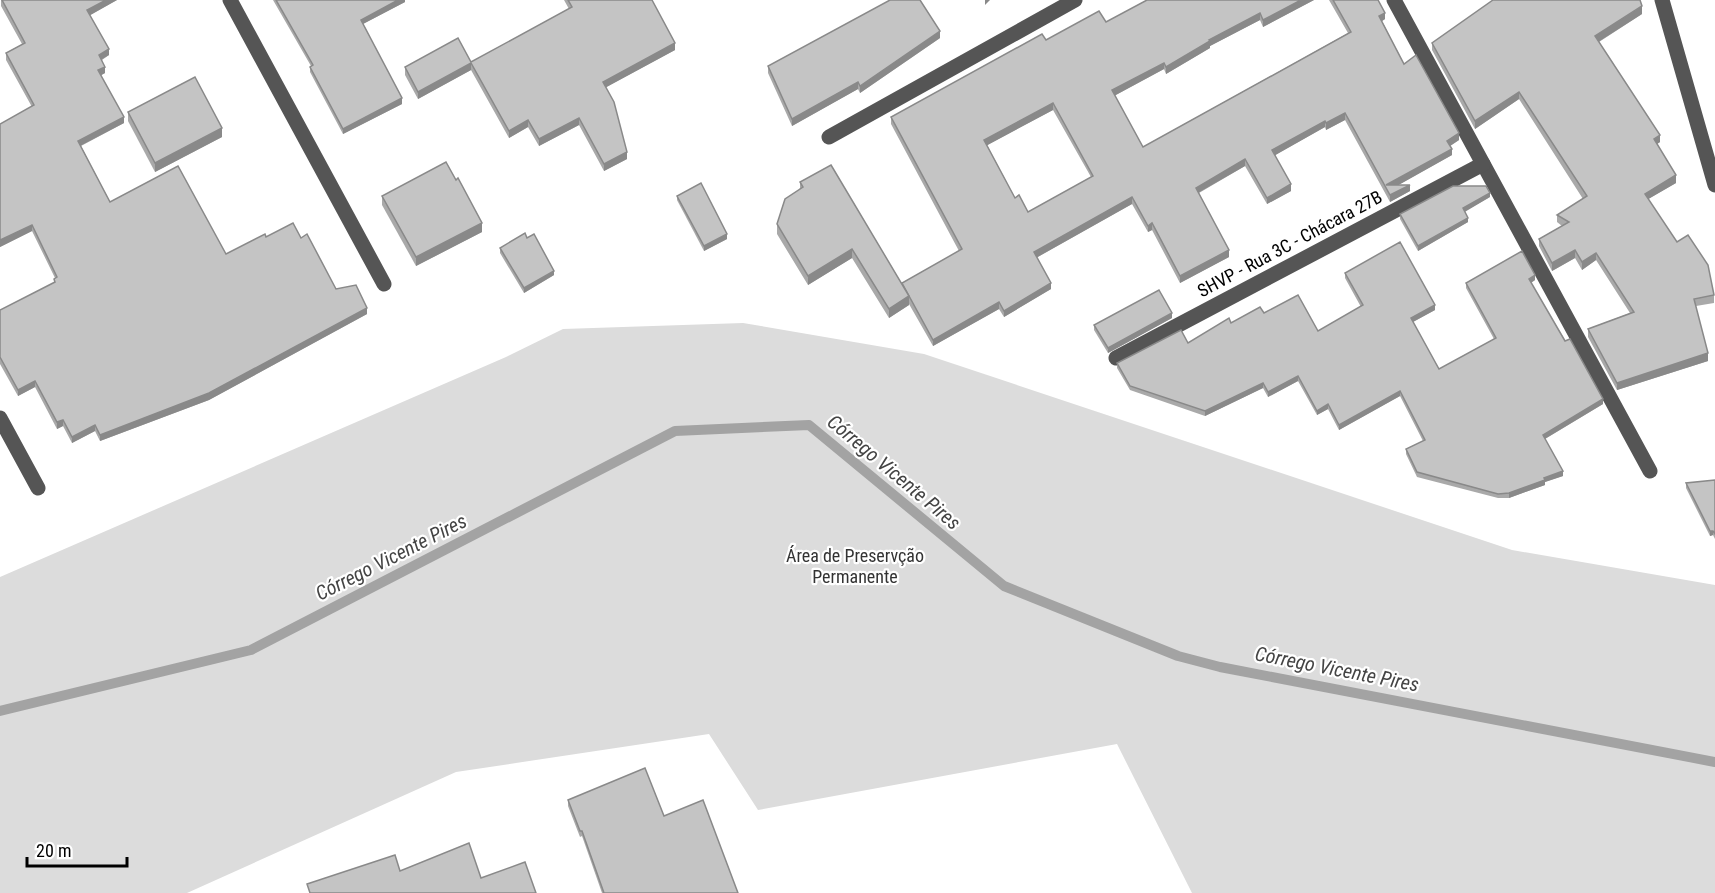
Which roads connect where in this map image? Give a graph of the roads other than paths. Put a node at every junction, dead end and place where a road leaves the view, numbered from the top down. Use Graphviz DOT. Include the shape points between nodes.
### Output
graph roads {
  1 [pos="230,0"];
  2 [pos="1075,0"];
  3 [pos="1394,0"];
  4 [pos="1662,0"];
  5 [pos="829,137"];
  6 [pos="1483,164"];
  7 [pos="1715,185"];
  8 [pos="384,284"];
  9 [pos="1116,358"];
  10 [pos="0,418"];
  11 [pos="1650,471"];
  12 [pos="38,488"];
  1 -- 8 [label="street"];
  2 -- 5 [label="street"];
  3 -- 6 [label="street"];
  4 -- 7 [label="street"];
  6 -- 9 [label="street, SHVP - Rua 3C - Chácara 27B"];
  6 -- 11 [label="street"];
  10 -- 12 [label="street"];
}
